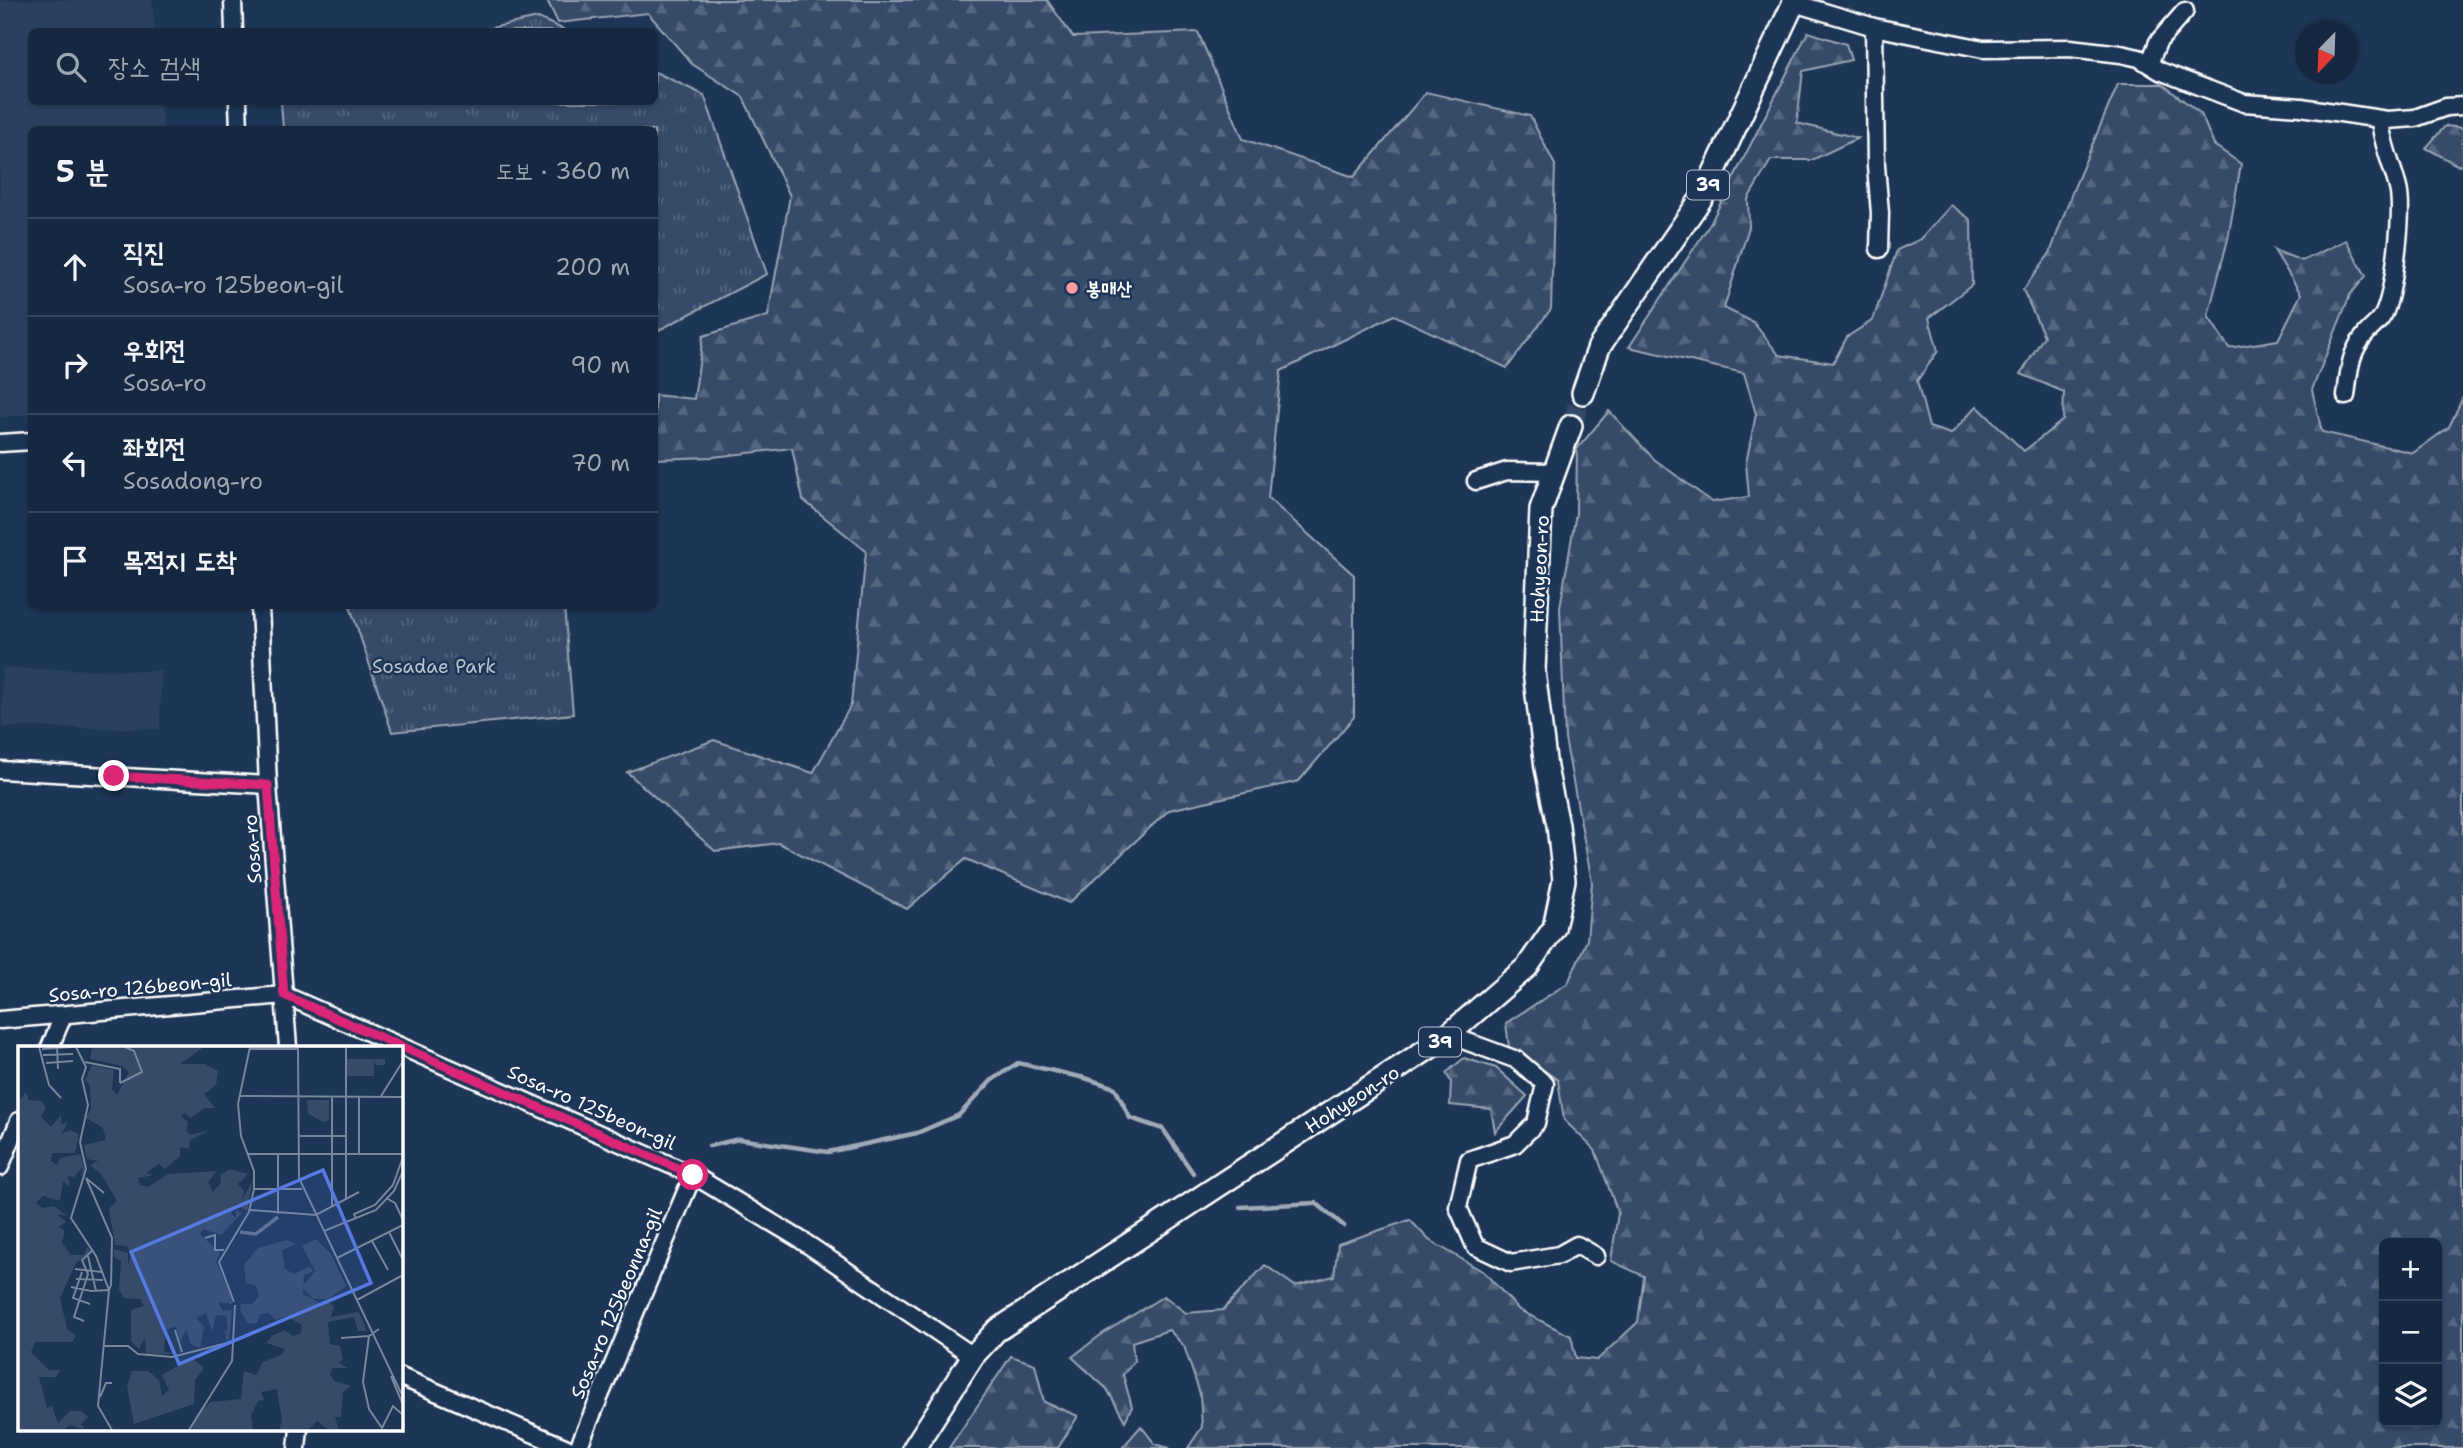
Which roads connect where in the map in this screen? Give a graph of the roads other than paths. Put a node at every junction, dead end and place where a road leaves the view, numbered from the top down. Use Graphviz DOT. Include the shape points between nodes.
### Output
graph roads {
  1 [pos="233,0"];
  2 [pos="1794,1"];
  3 [pos="2185,11"];
  4 [pos="1874,27"];
  5 [pos="234,28"];
  6 [pos="2149,64"];
  7 [pos="238,105"];
  8 [pos="2463,106"];
  9 [pos="2380,120"];
  10 [pos="239,126"];
  11 [pos="1879,249"];
  12 [pos="1583,393"];
  13 [pos="2346,396"];
  14 [pos="1571,426"];
  15 [pos="28,441"];
  16 [pos="0,443"];
  17 [pos="1554,472"];
  18 [pos="1476,481"];
  19 [pos="260,609"];
  20 [pos="0,770"];
  21 [pos="268,785"];
  22 [pos="284,995"];
  23 [pos="63,1016"];
  24 [pos="0,1020"];
  25 [pos="1449,1035"];
  26 [pos="50,1046"];
  27 [pos="288,1046"];
  28 [pos="400,1046"];
  29 [pos="402,1047"];
  30 [pos="18,1123"];
  31 [pos="0,1167"];
  32 [pos="693,1175"];
  33 [pos="1596,1256"];
  34 [pos="973,1356"];
  35 [pos="402,1377"];
  36 [pos="299,1430"];
  37 [pos="297,1448"];
  38 [pos="567,1448"];
  39 [pos="578,1448"];
  40 [pos="914,1448"];
  1 -- 5 [label="street"];
  2 -- 4 [label="street"];
  2 -- 12 [label="main road, 39" via="1703,195 1599,347"];
  3 -- 6 [label="street" via="2158,43"];
  4 -- 6 [label="street" via="1983,49 2070,48 2121,54"];
  4 -- 11 [label="street"];
  6 -- 9 [label="street" via="2236,102"];
  7 -- 10 [label="street"];
  8 -- 9 [label="street"];
  9 -- 13 [label="street" via="2398,188 2397,248 2386,309 2351,357"];
  14 -- 17 [label="main road, Hohyeon-ro / 39"];
  15 -- 16 [label="street"];
  17 -- 18 [label="street" via="1507,471"];
  17 -- 25 [label="main road, Hohyeon-ro / 39" via="1541,509 1534,671 1564,880 1555,928 1527,967"];
  19 -- 21 [label="street, Sosa-ro"];
  20 -- 21 [label="street"];
  21 -- 22 [label="street, Sosa-ro"];
  22 -- 23 [label="street, Sosa-ro 126beon-gil"];
  22 -- 27 [label="street, Sosa-ro"];
  22 -- 28 [label="street, Sosa-ro 125beon-gil"];
  23 -- 24 [label="street, Sosa-ro 126beon-gil"];
  23 -- 26 [label="street"];
  25 -- 33 [label="street" via="1517,1060 1545,1084 1536,1123 1515,1144 1469,1160 1458,1207 1475,1245 1511,1263 1559,1255 1577,1245"];
  25 -- 34 [label="main road, Hohyeon-ro / 39" via="1030,1307 996,1331"];
  29 -- 32 [label="street, Sosa-ro 125beon-gil"];
  30 -- 31 [label="street"];
  32 -- 34 [label="street, Sosa-ro 125beon-gil" via="801,1240"];
  32 -- 39 [label="street, Sosa-ro 125beonna-gil"];
  34 -- 40 [label="main road, Hohyeon-ro / 39"];
  35 -- 38 [label="street"];
  36 -- 37 [label="street"];
}
